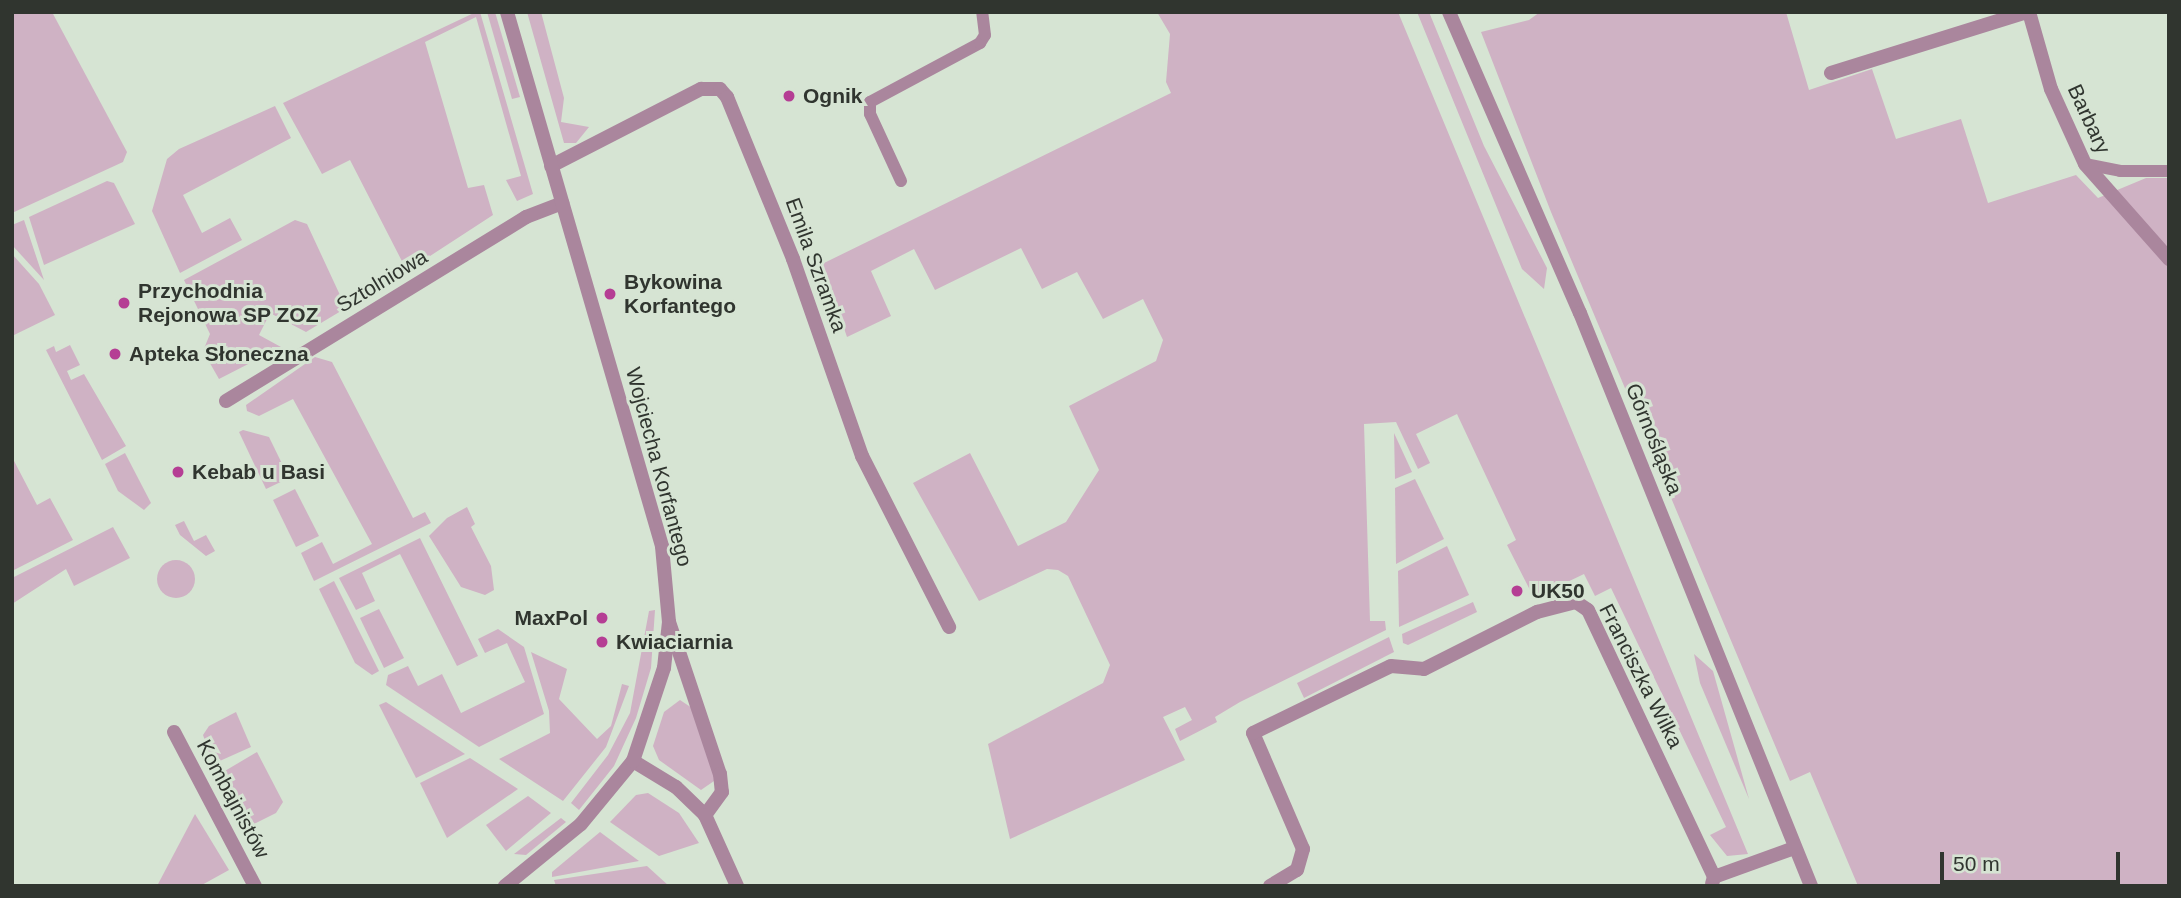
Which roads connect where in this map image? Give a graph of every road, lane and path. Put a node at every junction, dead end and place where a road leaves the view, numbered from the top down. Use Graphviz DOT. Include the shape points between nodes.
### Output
graph roads {
  1 [pos="507,12"];
  2 [pos="982,12"];
  3 [pos="1449,12"];
  4 [pos="2028,12"];
  5 [pos="1831,73"];
  6 [pos="2085,164"];
  7 [pos="551,166"];
  8 [pos="2169,171"];
  9 [pos="901,181"];
  10 [pos="562,202"];
  11 [pos="2169,259"];
  12 [pos="226,401"];
  13 [pos="669,622"];
  14 [pos="949,628"];
  15 [pos="174,732"];
  16 [pos="633,761"];
  17 [pos="705,815"];
  18 [pos="1794,848"];
  19 [pos="1713,881"];
  20 [pos="255,886"];
  21 [pos="505,886"];
  22 [pos="737,886"];
  23 [pos="1270,886"];
  24 [pos="1811,886"];
  1 -- 7 [label="street, Wojciecha Korfantego"];
  2 -- 9 [label="lane" via="985,35 980,43 870,102 870,114"];
  3 -- 18 [label="street, Górnośląska" via="1580,313"];
  4 -- 5 [label="street, Barbary"];
  4 -- 6 [label="street, Barbary" via="2051,89"];
  6 -- 8 [label="lane" via="2120,172"];
  6 -- 11 [label="street, Barbary"];
  7 -- 10 [label="street, Wojciecha Korfantego"];
  7 -- 14 [label="street, Emila Szramka" via="701,89 720,89 727,97 793,259 862,456"];
  10 -- 12 [label="street, Sztolniowa" via="526,217"];
  10 -- 13 [label="street, Wojciecha Korfantego" via="662,545"];
  13 -- 16 [label="street, Wojciecha Korfantego" via="664,668"];
  13 -- 17 [label="street" via="720,774 722,792"];
  15 -- 20 [label="street, Kombajnistów"];
  16 -- 17 [label="street" via="676,787"];
  16 -- 21 [label="street, Wojciecha Korfantego" via="581,824"];
  17 -- 22 [label="street"];
  18 -- 19 [label="street"];
  18 -- 24 [label="street, Górnośląska"];
  19 -- 23 [label="street, Franciszka Wilka" via="1588,610 1576,602 1537,612 1424,669 1391,666 1253,733 1303,849 1297,870"];
}
